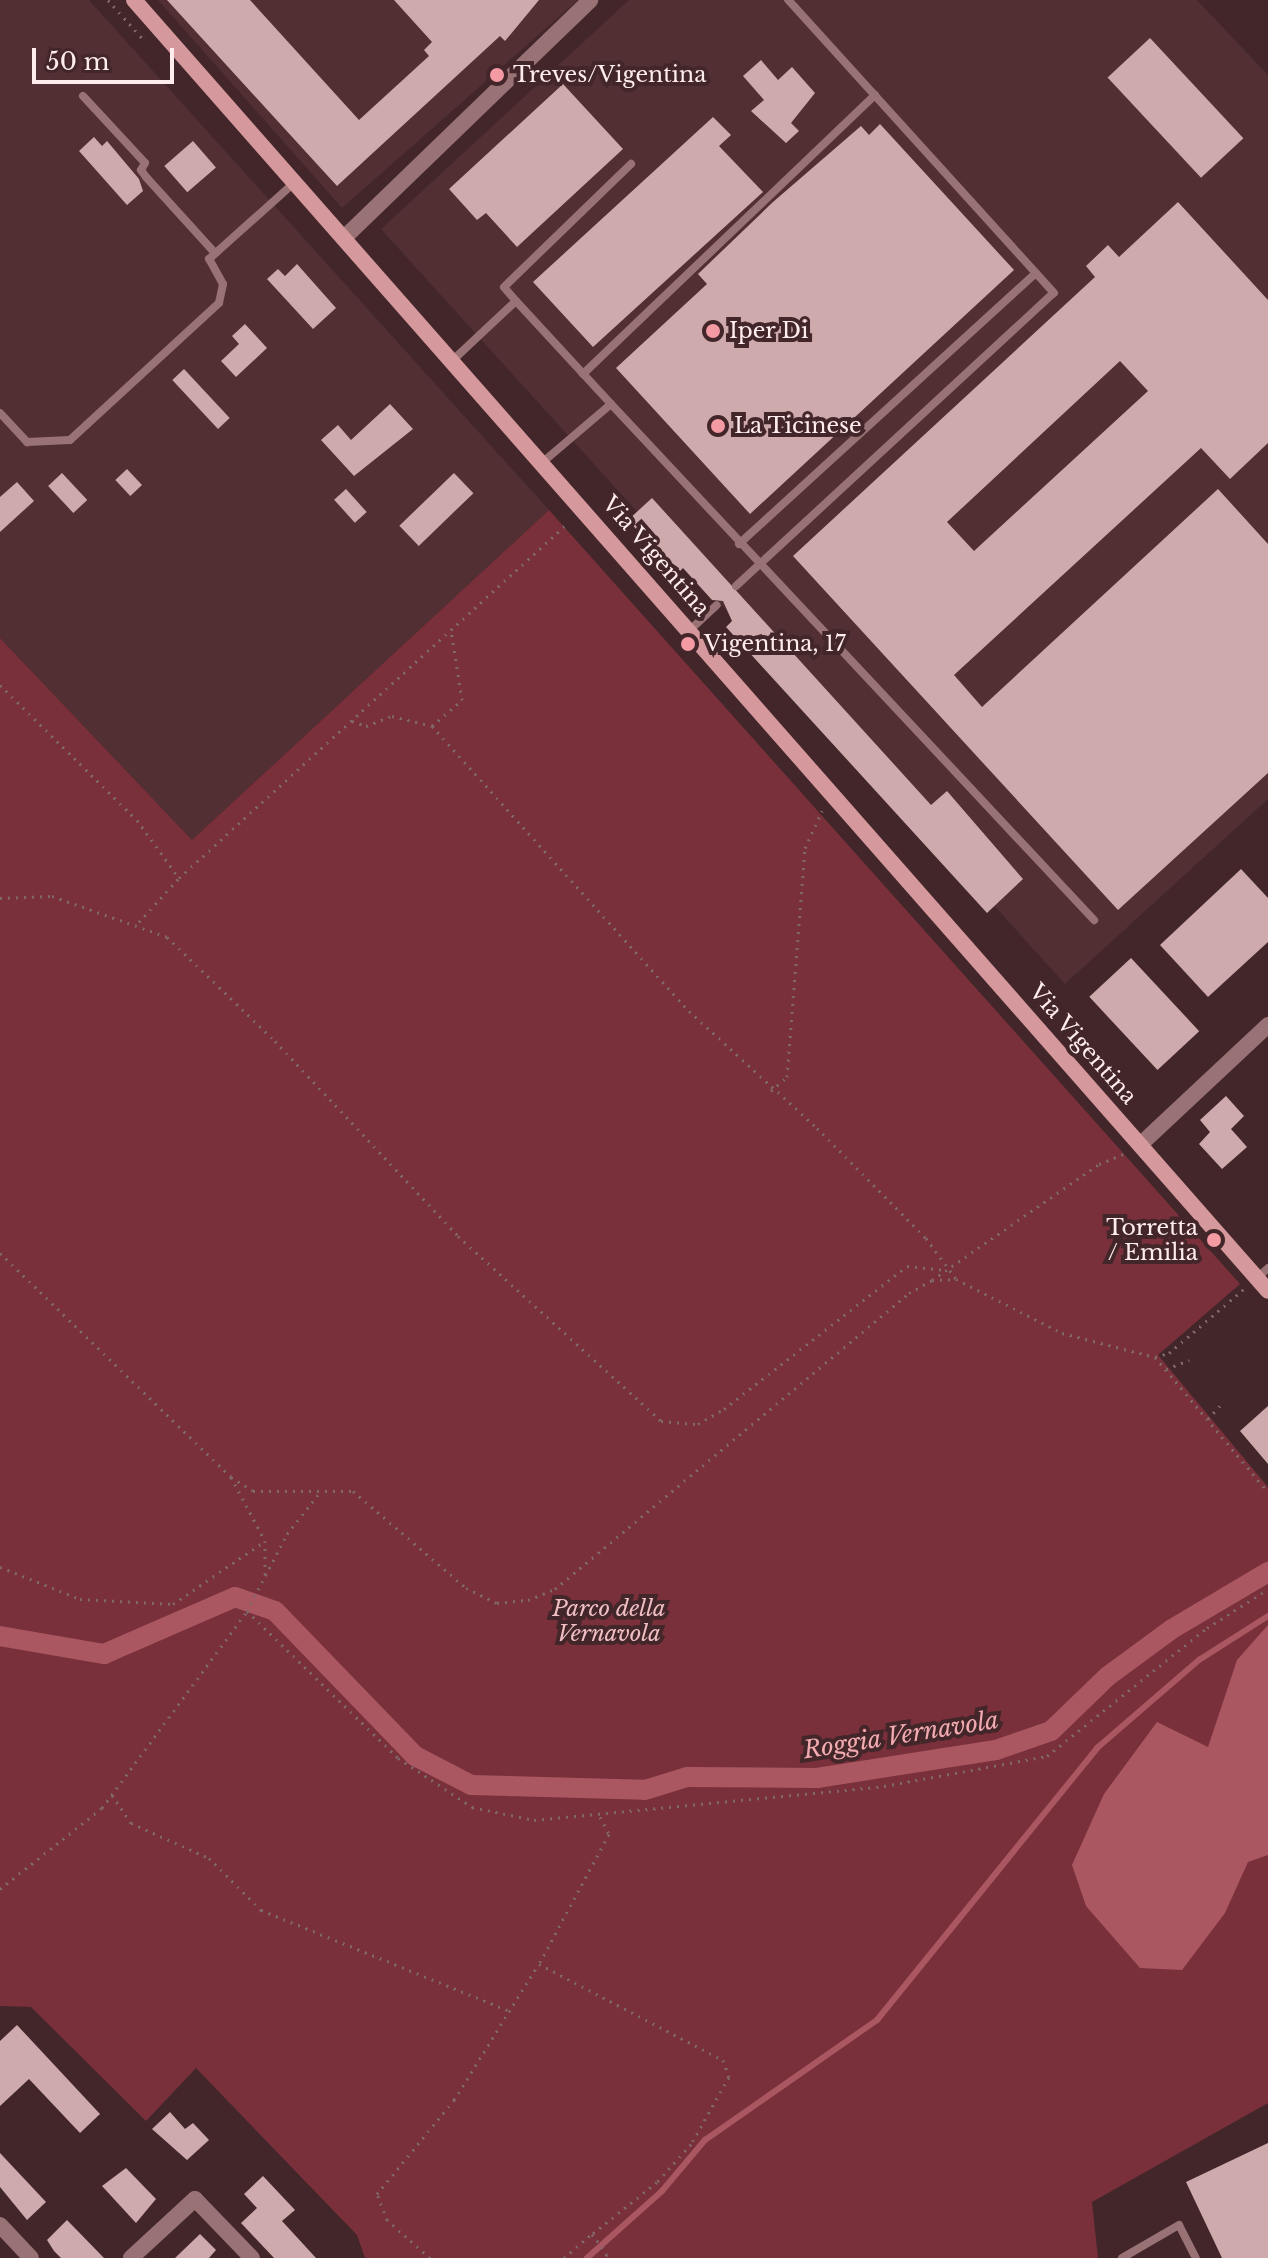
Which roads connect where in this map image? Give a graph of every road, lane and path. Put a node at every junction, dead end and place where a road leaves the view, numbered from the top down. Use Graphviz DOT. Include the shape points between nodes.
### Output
graph roads {
  1 [pos="134,0"];
  2 [pos="590,0"];
  3 [pos="788,0"];
  4 [pos="875,95"];
  5 [pos="83,96"];
  6 [pos="631,164"];
  7 [pos="296,181"];
  8 [pos="345,237"];
  9 [pos="215,253"];
  10 [pos="1036,273"];
  11 [pos="516,301"];
  12 [pos="454,359"];
  13 [pos="583,374"];
  14 [pos="611,404"];
  15 [pos="0,413"];
  16 [pos="544,461"];
  17 [pos="572,520"];
  18 [pos="739,544"];
  19 [pos="758,565"];
  20 [pos="736,586"];
  21 [pos="717,605"];
  22 [pos="691,629"];
  23 [pos="451,630"];
  24 [pos="0,685"];
  25 [pos="352,721"];
  26 [pos="432,726"];
  27 [pos="823,804"];
  28 [pos="179,878"];
  29 [pos="0,898"];
  30 [pos="1094,920"];
  31 [pos="139,922"];
  32 [pos="1268,1025"];
  33 [pos="771,1091"];
  34 [pos="1141,1144"];
  35 [pos="1118,1156"];
  36 [pos="0,1253"];
  37 [pos="946,1270"];
  38 [pos="956,1279"];
  39 [pos="932,1280"];
  40 [pos="1261,1280"];
  41 [pos="1155,1357"];
  42 [pos="1189,1360"];
  43 [pos="1165,1369"];
  44 [pos="1224,1401"];
  45 [pos="1206,1420"];
  46 [pos="231,1477"];
  47 [pos="322,1490"];
  48 [pos="1268,1492"];
  49 [pos="265,1541"];
  50 [pos="0,1567"];
  51 [pos="265,1578"];
  52 [pos="1268,1589"];
  53 [pos="247,1611"];
  54 [pos="112,1795"];
  55 [pos="600,1817"];
  56 [pos="0,1889"];
  57 [pos="539,1964"];
  58 [pos="510,2011"];
  59 [pos="0,2225"];
  60 [pos="592,2234"];
  61 [pos="31,2258"];
  62 [pos="131,2258"];
  63 [pos="252,2258"];
  64 [pos="430,2258"];
  65 [pos="564,2258"];
  66 [pos="604,2258"];
  67 [pos="1122,2258"];
  68 [pos="1196,2258"];
  1 -- 7 [label="street, Via Vigentina"];
  2 -- 8 [label="street"];
  3 -- 4 [label="lane"];
  4 -- 10 [label="lane"];
  4 -- 13 [label="lane"];
  5 -- 9 [label="lane" via="145,163 141,170 146,177"];
  6 -- 11 [label="lane" via="504,287"];
  7 -- 8 [label="street, Via Vigentina"];
  7 -- 9 [label="lane"];
  8 -- 12 [label="street, Via Vigentina"];
  9 -- 15 [label="lane" via="209,259 223,284 219,303 70,440 27,442"];
  10 -- 18 [label="lane"];
  10 -- 19 [label="lane" via="1054,293"];
  11 -- 12 [label="lane"];
  11 -- 13 [label="lane"];
  12 -- 16 [label="street, Via Vigentina"];
  13 -- 14 [label="lane"];
  14 -- 16 [label="lane"];
  14 -- 18 [label="lane"];
  16 -- 22 [label="street, Via Vigentina"];
  17 -- 23 [label="path"];
  18 -- 19 [label="lane"];
  19 -- 20 [label="lane"];
  19 -- 30 [label="lane"];
  21 -- 22 [label="lane"];
  22 -- 34 [label="street, Via Vigentina"];
  23 -- 25 [label="path"];
  23 -- 26 [label="path" via="462,700"];
  24 -- 28 [label="path" via="137,820"];
  25 -- 26 [label="path" via="366,726 392,716"];
  25 -- 28 [label="path"];
  26 -- 33 [label="path" via="689,1011"];
  27 -- 33 [label="path" via="822,818 805,848 787,1077"];
  28 -- 31 [label="path"];
  29 -- 31 [label="path" via="52,896"];
  31 -- 37 [label="path" via="200,966 405,1184 661,1421 698,1424 724,1409 907,1266"];
  32 -- 34 [label="street"];
  33 -- 37 [label="path" via="817,1128 926,1238"];
  34 -- 40 [label="street, Via Vigentina"];
  35 -- 37 [label="path"];
  36 -- 46 [label="path"];
  37 -- 38 [label="path"];
  37 -- 39 [label="path"];
  38 -- 39 [label="path"];
  38 -- 41 [label="path" via="1062,1333"];
  39 -- 47 [label="path" via="555,1589 528,1600 497,1603 466,1588 353,1491"];
  40 -- 41 [label="path" via="1169,1353"];
  41 -- 43 [label="path"];
  42 -- 43 [label="path"];
  43 -- 45 [label="path"];
  44 -- 45 [label="path"];
  45 -- 48 [label="path"];
  46 -- 47 [label="path" via="253,1491"];
  46 -- 49 [label="path"];
  47 -- 51 [label="path" via="287,1534"];
  49 -- 50 [label="path" via="173,1604 80,1599"];
  49 -- 51 [label="path"];
  51 -- 53 [label="path"];
  52 -- 55 [label="path" via="1207,1628 1047,1756 884,1786 678,1803"];
  53 -- 54 [label="path"];
  53 -- 55 [label="path" via="398,1758 472,1807 534,1820"];
  54 -- 56 [label="path"];
  54 -- 58 [label="path" via="131,1823 209,1858 261,1910"];
  55 -- 57 [label="path" via="609,1834"];
  57 -- 58 [label="path"];
  57 -- 60 [label="path" via="723,2060 729,2077 691,2144 657,2182"];
  58 -- 64 [label="path" via="454,2100 377,2194 387,2220"];
  59 -- 61 [label="street"];
  60 -- 65 [label="path"];
  60 -- 66 [label="path" via="605,2251"];
  62 -- 63 [label="street" via="195,2199"];
  67 -- 68 [label="lane" via="1179,2225"];
}
